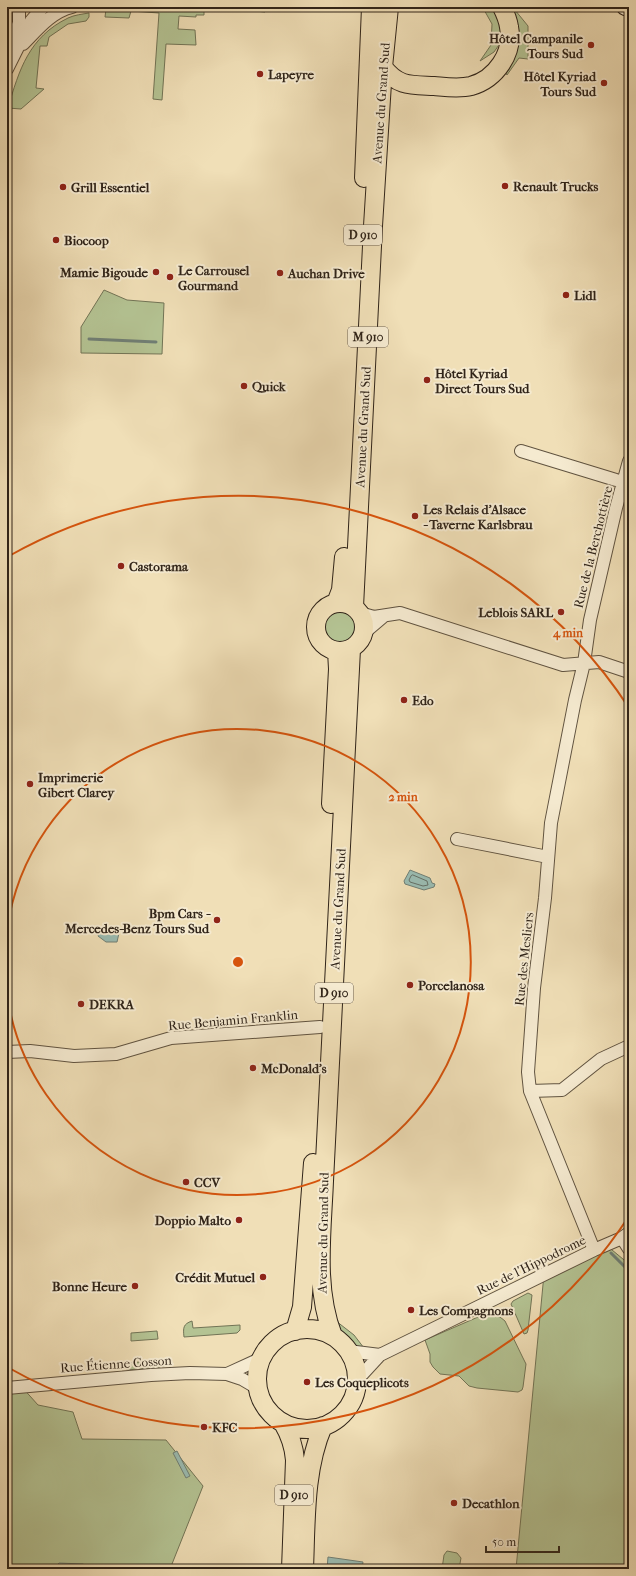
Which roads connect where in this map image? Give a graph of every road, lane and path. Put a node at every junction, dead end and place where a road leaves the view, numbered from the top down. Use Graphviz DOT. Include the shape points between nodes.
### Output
graph roads {
  1 [pos="19,7"];
  2 [pos="43,7"];
  3 [pos="72,7"];
  4 [pos="371,7"];
  5 [pos="388,7"];
  6 [pos="502,7"];
  7 [pos="625,7"];
  8 [pos="629,8"];
  9 [pos="12,50"];
  10 [pos="383,67"];
  11 [pos="7,69"];
  12 [pos="521,451"];
  13 [pos="629,461"];
  14 [pos="626,482"];
  15 [pos="336,603"];
  16 [pos="357,610"];
  17 [pos="384,616"];
  18 [pos="364,633"];
  19 [pos="344,650"];
  20 [pos="584,663"];
  21 [pos="629,672"];
  22 [pos="457,839"];
  23 [pos="548,857"];
  24 [pos="320,1027"];
  25 [pos="629,1046"];
  26 [pos="7,1052"];
  27 [pos="530,1091"];
  28 [pos="626,1236"];
  29 [pos="629,1249"];
  30 [pos="594,1250"];
  31 [pos="295,1331"];
  32 [pos="333,1336"];
  33 [pos="348,1351"];
  34 [pos="380,1355"];
  35 [pos="262,1358"];
  36 [pos="227,1374"];
  37 [pos="357,1380"];
  38 [pos="7,1388"];
  39 [pos="259,1389"];
  40 [pos="283,1423"];
  41 [pos="323,1426"];
  42 [pos="291,1569"];
  43 [pos="304,1569"];
  1 -- 9 [label="street" via="19,23"];
  2 -- 9 [label="street" via="30,21"];
  3 -- 9 [label="street" via="55,14"];
  4 -- 15 [label="main road, Avenue du Grand Sud / D 910" via="355,382 343,578"];
  5 -- 10 [label="main road, Avenue du Grand Sud"];
  6 -- 10 [label="main road" via="509,27 508,48 501,65 478,83 458,87 407,84 394,80"];
  7 -- 8 [label="street"];
  9 -- 11 [label="street"];
  10 -- 16 [label="main road, Avenue du Grand Sud / M 910" via="362,447"];
  12 -- 14 [label="street"];
  13 -- 14 [label="street, Rue de la Berchottière"];
  14 -- 20 [label="street, Rue de la Berchottière" via="616,508 590,620"];
  15 -- 16 [label="main road" via="342,602"];
  15 -- 19 [label="main road" via="323,609 316,622 316,628 324,646"];
  16 -- 17 [label="street" via="374,616"];
  16 -- 18 [label="main road" via="364,620"];
  17 -- 18 [label="street"];
  17 -- 20 [label="street" via="400,613 563,666"];
  18 -- 19 [label="main road" via="361,640"];
  19 -- 24 [label="main road, Avenue du Grand Sud / D 910" via="338,670"];
  19 -- 32 [label="main road, Avenue du Grand Sud / D 910" via="321,1269 322,1300"];
  20 -- 21 [label="street" via="599,662"];
  20 -- 23 [label="street, Rue des Mesliers" via="551,823"];
  22 -- 23 [label="street"];
  23 -- 27 [label="street, Rue des Mesliers" via="534,988 528,1072"];
  24 -- 26 [label="street, Rue Benjamin Franklin" via="171,1038 116,1054 74,1056 30,1051"];
  24 -- 31 [label="main road, Avenue du Grand Sud / D 910" via="302,1302"];
  25 -- 27 [label="street" via="601,1059 562,1090"];
  27 -- 30 [label="street, Rue des Mesliers"];
  28 -- 29 [label="street"];
  28 -- 30 [label="street, Rue de l'Hippodrome"];
  30 -- 34 [label="street, Rue de l'Hippodrome"];
  31 -- 32 [label="main road" via="314,1330"];
  31 -- 35 [label="main road" via="275,1341"];
  32 -- 33 [label="main road"];
  33 -- 34 [label="street"];
  33 -- 37 [label="main road" via="355,1365"];
  34 -- 37 [label="street, Rue de l'Hippodrome"];
  35 -- 36 [label="street, Rue Étienne Cosson"];
  35 -- 39 [label="main road" via="258,1374"];
  36 -- 38 [label="street, Rue Étienne Cosson" via="151,1375"];
  36 -- 39 [label="street, Rue Étienne Cosson"];
  37 -- 41 [label="main road" via="354,1395 347,1408 337,1419"];
  39 -- 40 [label="main road" via="267,1409"];
  40 -- 41 [label="main road" via="303,1428"];
  40 -- 42 [label="main road, D 910" via="290,1435 295,1460"];
  41 -- 43 [label="main road, D 910" via="310,1482"];
}
